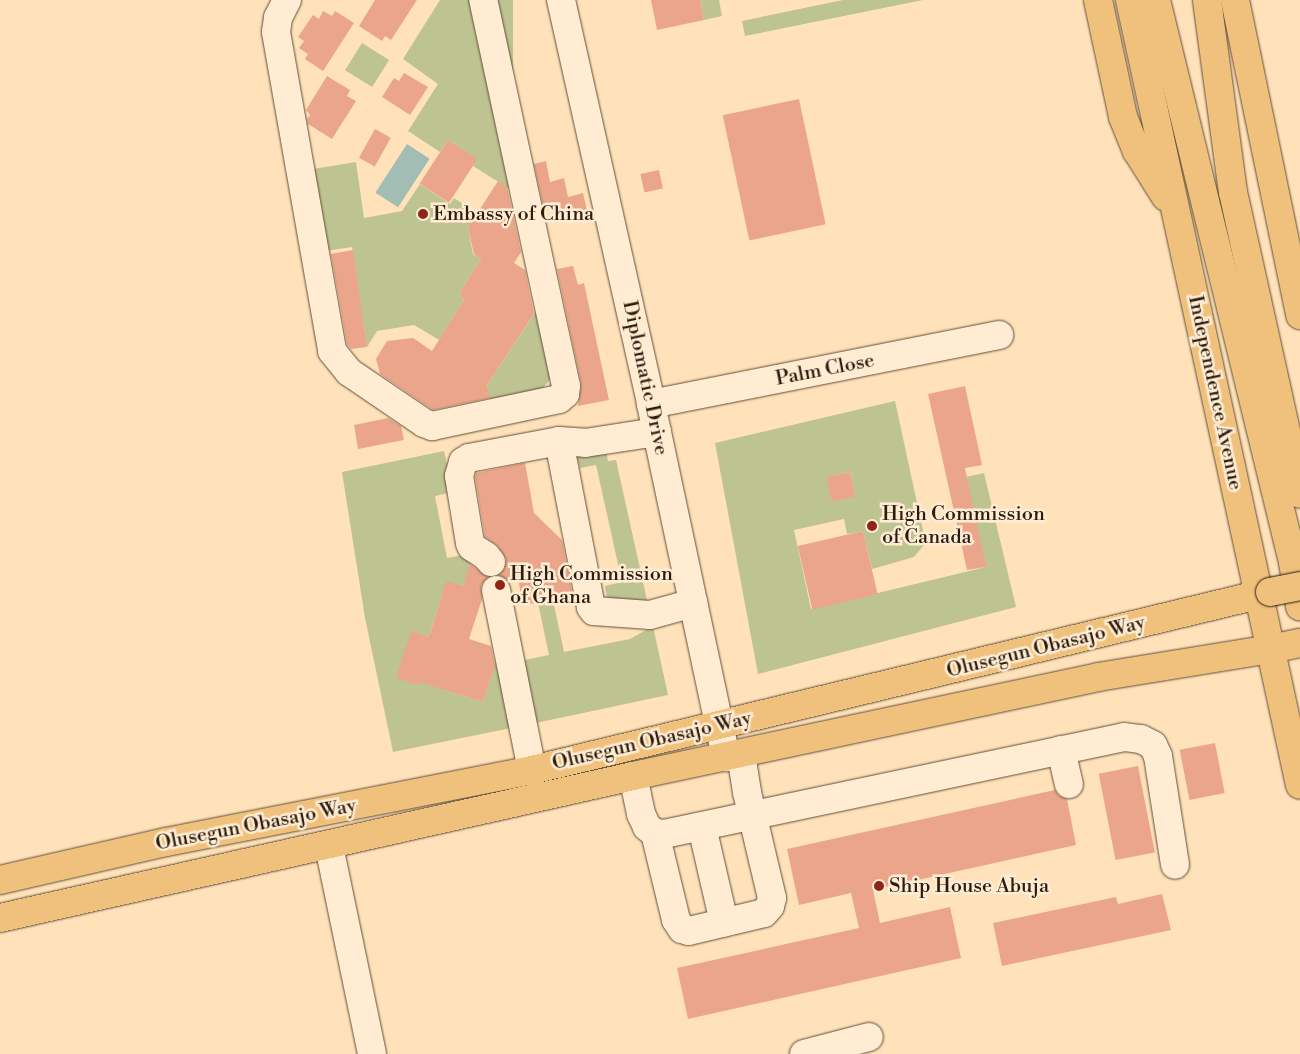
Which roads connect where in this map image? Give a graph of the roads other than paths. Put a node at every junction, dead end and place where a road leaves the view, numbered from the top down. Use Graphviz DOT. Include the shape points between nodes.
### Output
graph roads {
  1 [pos="287,0"];
  2 [pos="483,0"];
  3 [pos="561,0"];
  4 [pos="1098,0"];
  5 [pos="1130,0"];
  6 [pos="1156,0"];
  7 [pos="1207,0"];
  8 [pos="1236,0"];
  9 [pos="1177,216"];
  10 [pos="1300,315"];
  11 [pos="999,335"];
  12 [pos="652,404"];
  13 [pos="658,432"];
  14 [pos="559,441"];
  15 [pos="1300,494"];
  16 [pos="491,562"];
  17 [pos="1300,586"];
  18 [pos="496,590"];
  19 [pos="1264,594"];
  20 [pos="693,603"];
  21 [pos="1300,606"];
  22 [pos="1089,637"];
  23 [pos="1283,647"];
  24 [pos="1098,677"];
  25 [pos="720,725"];
  26 [pos="1061,750"];
  27 [pos="734,756"];
  28 [pos="532,770"];
  29 [pos="633,776"];
  30 [pos="1069,784"];
  31 [pos="458,785"];
  32 [pos="1300,785"];
  33 [pos="754,815"];
  34 [pos="461,816"];
  35 [pos="702,826"];
  36 [pos="656,833"];
  37 [pos="329,846"];
  38 [pos="1175,864"];
  39 [pos="0,880"];
  40 [pos="0,918"];
  41 [pos="724,922"];
  42 [pos="869,1038"];
  43 [pos="372,1054"];
  44 [pos="804,1054"];
  1 -- 2 [label="street" via="278,18 276,32 332,352 350,372 432,426 559,399 565,394 566,386"];
  3 -- 12 [label="street, Diplomatic Drive"];
  4 -- 9 [label="main road" via="1123,117 1138,151"];
  5 -- 9 [label="main road, Independence Avenue"];
  6 -- 21 [label="main road, Independence Avenue" via="1290,552"];
  7 -- 15 [label="main road" via="1233,192"];
  8 -- 10 [label="main road"];
  9 -- 19 [label="main road, Independence Avenue"];
  11 -- 12 [label="street, Palm Close"];
  12 -- 13 [label="street, Diplomatic Drive"];
  13 -- 14 [label="street" via="586,443"];
  13 -- 20 [label="street, Diplomatic Drive"];
  14 -- 16 [label="street" via="469,458 463,462 459,476 470,543"];
  14 -- 20 [label="street" via="594,611 650,615"];
  17 -- 19 [label="main road, Olusegun Obasajo Way, bridge"];
  18 -- 28 [label="street"];
  19 -- 22 [label="main road, Olusegun Obasajo Way"];
  19 -- 23 [label="main road, Independence Avenue"];
  20 -- 25 [label="street, Diplomatic Drive"];
  22 -- 24 [label="main road"];
  22 -- 25 [label="main road, Olusegun Obasajo Way"];
  23 -- 24 [label="main road, Olusegun Obasajo Way"];
  23 -- 32 [label="main road, Independence Avenue"];
  24 -- 27 [label="main road, Olusegun Obasajo Way"];
  25 -- 27 [label="street, Diplomatic Drive"];
  25 -- 28 [label="main road, Olusegun Obasajo Way"];
  26 -- 30 [label="street"];
  26 -- 33 [label="street"];
  26 -- 38 [label="street" via="1124,737 1141,739 1153,745 1158,756"];
  27 -- 29 [label="main road, Olusegun Obasajo Way"];
  27 -- 33 [label="street, Diplomatic Drive"];
  28 -- 31 [label="main road, Olusegun Obasajo Way"];
  29 -- 34 [label="main road, Olusegun Obasajo Way"];
  29 -- 36 [label="street" via="641,814 647,827"];
  31 -- 34 [label="main road"];
  31 -- 39 [label="main road, Olusegun Obasajo Way" via="166,842"];
  33 -- 35 [label="street"];
  33 -- 41 [label="street, Diplomatic Drive" via="772,898 770,906 764,913"];
  34 -- 37 [label="main road, Olusegun Obasajo Way"];
  35 -- 36 [label="street"];
  35 -- 41 [label="street"];
  36 -- 41 [label="street" via="676,920 682,929 689,931"];
  37 -- 40 [label="main road, Olusegun Obasajo Way"];
  37 -- 43 [label="street"];
  42 -- 44 [label="street"];
}
